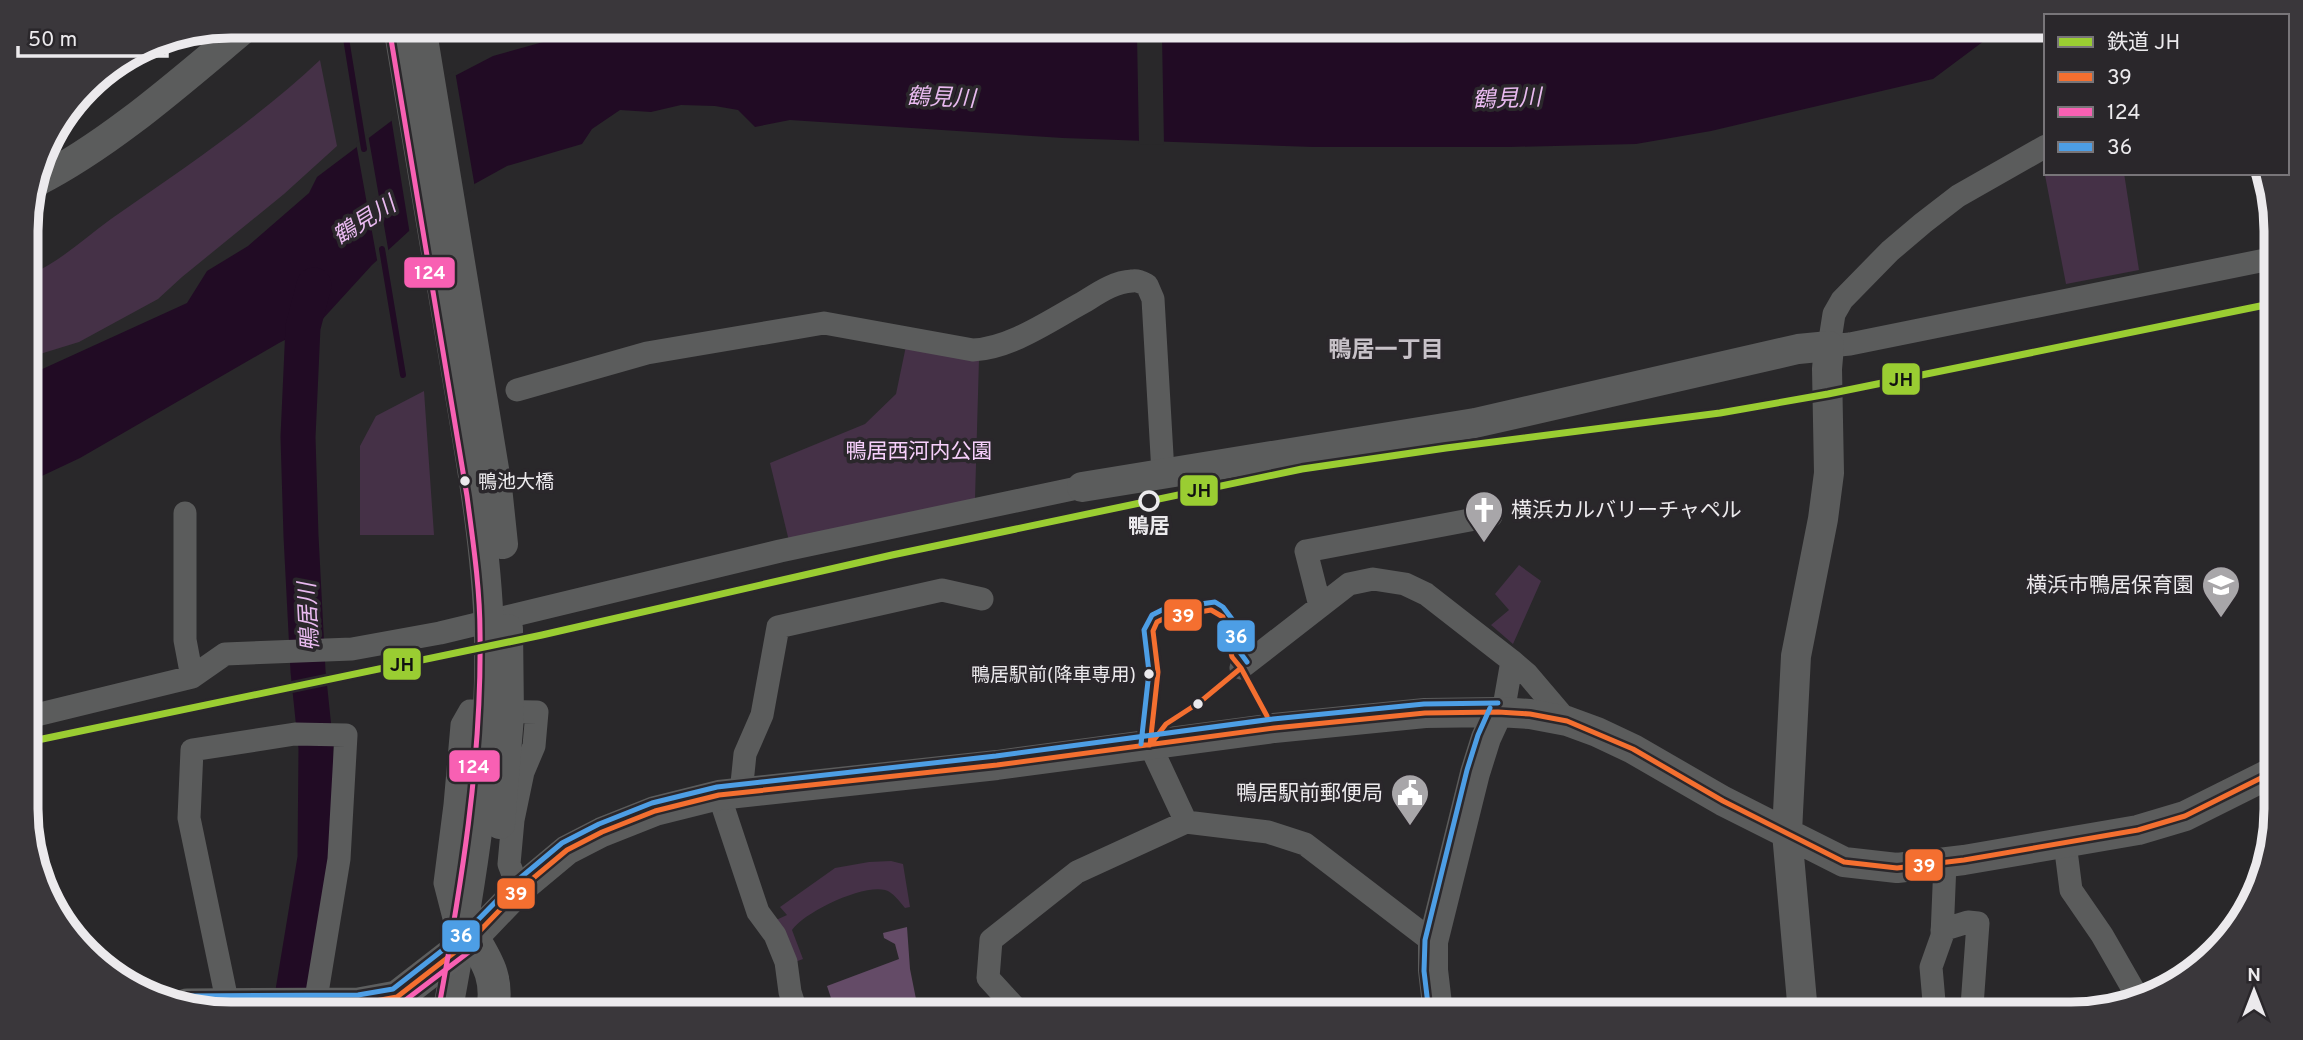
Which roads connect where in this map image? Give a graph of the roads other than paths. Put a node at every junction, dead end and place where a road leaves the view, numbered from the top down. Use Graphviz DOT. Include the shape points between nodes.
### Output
graph roads {
  1 [pos="231,39"];
  2 [pos="400,39"];
  3 [pos="423,39"];
  4 [pos="2044,147"];
  5 [pos="46,177"];
  6 [pos="2264,260"];
  7 [pos="1829,346"];
  8 [pos="517,390"];
  9 [pos="1163,473"];
  10 [pos="1082,486"];
  11 [pos="185,513"];
  12 [pos="1491,516"];
  13 [pos="982,599"];
  14 [pos="1320,606"];
  15 [pos="1512,661"];
  16 [pos="1241,668"];
  17 [pos="192,677"];
  18 [pos="1498,712"];
  19 [pos="38,715"];
  20 [pos="1567,721"];
  21 [pos="1150,745"];
  22 [pos="2264,776"];
  23 [pos="730,794"];
  24 [pos="1186,822"];
  25 [pos="1787,833"];
  26 [pos="2065,843"];
  27 [pos="1945,863"];
  28 [pos="519,890"];
  29 [pos="1942,930"];
  30 [pos="473,937"];
  31 [pos="1433,942"];
  32 [pos="2134,991"];
  33 [pos="1437,1001"];
  34 [pos="1802,1001"];
  35 [pos="1933,1001"];
  36 [pos="1972,1001"];
  37 [pos="227,1002"];
  38 [pos="314,1002"];
  39 [pos="392,1002"];
  40 [pos="449,1002"];
  41 [pos="468,1002"];
  42 [pos="492,1002"];
  43 [pos="793,1002"];
  44 [pos="1010,1002"];
  1 -- 5 [label="street" via="72,164"];
  2 -- 40 [label="street" via="481,528 487,589 486,763"];
  3 -- 41 [label="street" via="497,487 507,583 507,759 499,832"];
  4 -- 7 [label="street" via="1958,196 1890,251 1842,300 1834,314"];
  6 -- 7 [label="street"];
  7 -- 9 [label="street" via="1798,349 1475,423"];
  7 -- 25 [label="street" via="1829,473 1796,656"];
  8 -- 9 [label="street" via="647,353 824,323 989,349 1106,289 1136,280 1147,285 1153,299"];
  9 -- 10 [label="street"];
  10 -- 17 [label="street" via="780,551 440,633 352,649 225,654"];
  11 -- 17 [label="street" via="185,640"];
  12 -- 14 [label="street" via="1306,551"];
  13 -- 23 [label="street" via="942,590 778,627 762,715"];
  14 -- 15 [label="street" via="1349,584 1373,579 1405,584 1454,614"];
  14 -- 16 [label="street"];
  15 -- 18 [label="street" via="1506,701"];
  15 -- 20 [label="street"];
  17 -- 19 [label="street"];
  18 -- 20 [label="street"];
  18 -- 21 [label="street" via="1425,713"];
  18 -- 31 [label="street" via="1475,773"];
  20 -- 25 [label="street" via="1633,749"];
  21 -- 23 [label="street"];
  21 -- 24 [label="street"];
  22 -- 26 [label="street" via="2185,816"];
  23 -- 28 [label="street" via="655,811 602,832 566,850"];
  23 -- 43 [label="street" via="758,912 775,934 786,962"];
  24 -- 31 [label="street" via="1268,832 1305,844"];
  24 -- 44 [label="street" via="1077,872 991,940 988,978"];
  25 -- 27 [label="street" via="1844,862 1898,868"];
  25 -- 34 [label="street"];
  26 -- 27 [label="street"];
  26 -- 32 [label="street" via="2071,890"];
  27 -- 29 [label="street"];
  28 -- 30 [label="street"];
  28 -- 30 [label="street" via="509,864 513,820 534,746 537,712 470,710 462,725 444,883 454,918"];
  29 -- 35 [label="street" via="1931,967"];
  29 -- 36 [label="street" via="1978,923"];
  30 -- 39 [label="main road"];
  30 -- 42 [label="main road" via="490,966"];
  31 -- 33 [label="street"];
  37 -- 38 [label="street" via="189,818 192,751 295,734 346,735 339,859"];
}
